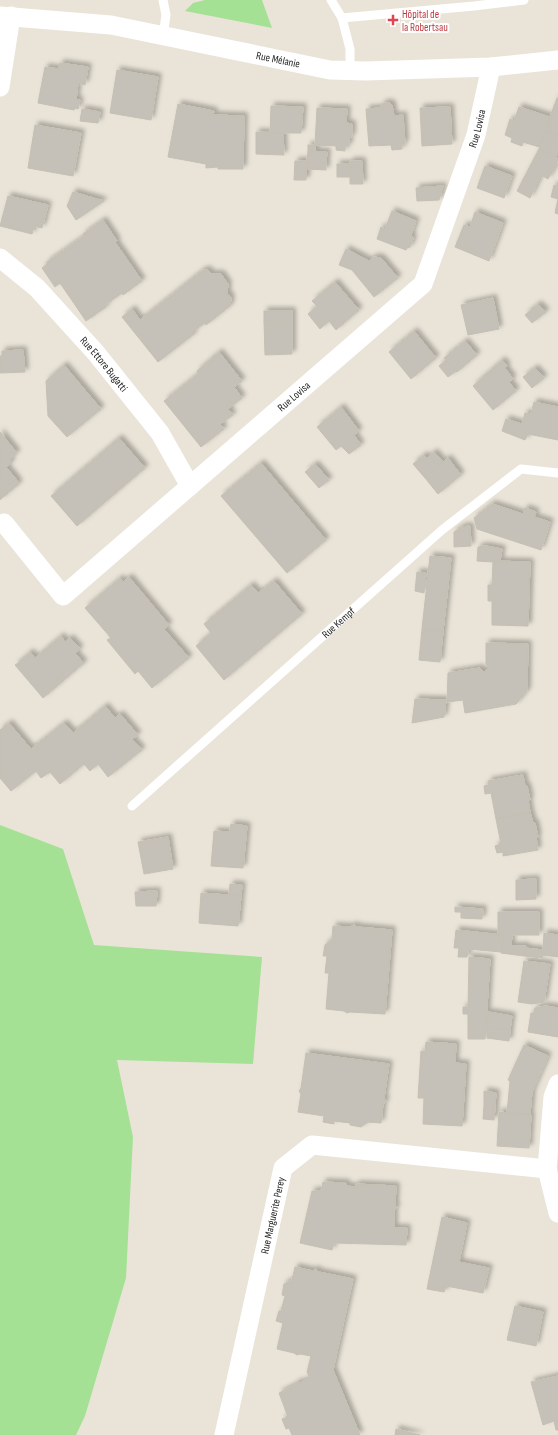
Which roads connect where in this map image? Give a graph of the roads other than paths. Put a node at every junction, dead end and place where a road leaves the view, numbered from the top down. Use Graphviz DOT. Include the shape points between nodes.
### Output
graph roads {
  1 [pos="163,0"];
  2 [pos="331,0"];
  3 [pos="524,0"];
  4 [pos="5,16"];
  5 [pos="342,18"];
  6 [pos="163,36"];
  7 [pos="558,60"];
  8 [pos="491,67"];
  9 [pos="350,71"];
  10 [pos="0,88"];
  11 [pos="0,258"];
  12 [pos="558,473"];
  13 [pos="190,486"];
  14 [pos="4,523"];
  15 [pos="132,806"];
  16 [pos="558,1084"];
  17 [pos="547,1169"];
  18 [pos="558,1213"];
  19 [pos="224,1435"];
  1 -- 6 [label="lane" via="166,15"];
  2 -- 5 [label="lane"];
  3 -- 5 [label="lane"];
  4 -- 6 [label="street, Rue Mélanie" via="111,26"];
  4 -- 10 [label="street"];
  5 -- 9 [label="lane" via="350,49"];
  6 -- 9 [label="street, Rue Mélanie" via="330,70"];
  7 -- 8 [label="street, Rue Mélanie"];
  8 -- 9 [label="street, Rue Mélanie"];
  8 -- 13 [label="street, Rue Lovisa" via="476,135 423,284"];
  11 -- 13 [label="street, Rue Ettore Bugatti" via="37,288 96,353 160,433"];
  12 -- 15 [label="lane, Rue Kempf" via="522,469 442,530"];
  13 -- 14 [label="street, Rue Lovisa" via="63,596"];
  16 -- 17 [label="street" via="553,1097"];
  17 -- 18 [label="street"];
  17 -- 19 [label="street, Rue Marguerite Perey" via="312,1145 283,1168"];
}
